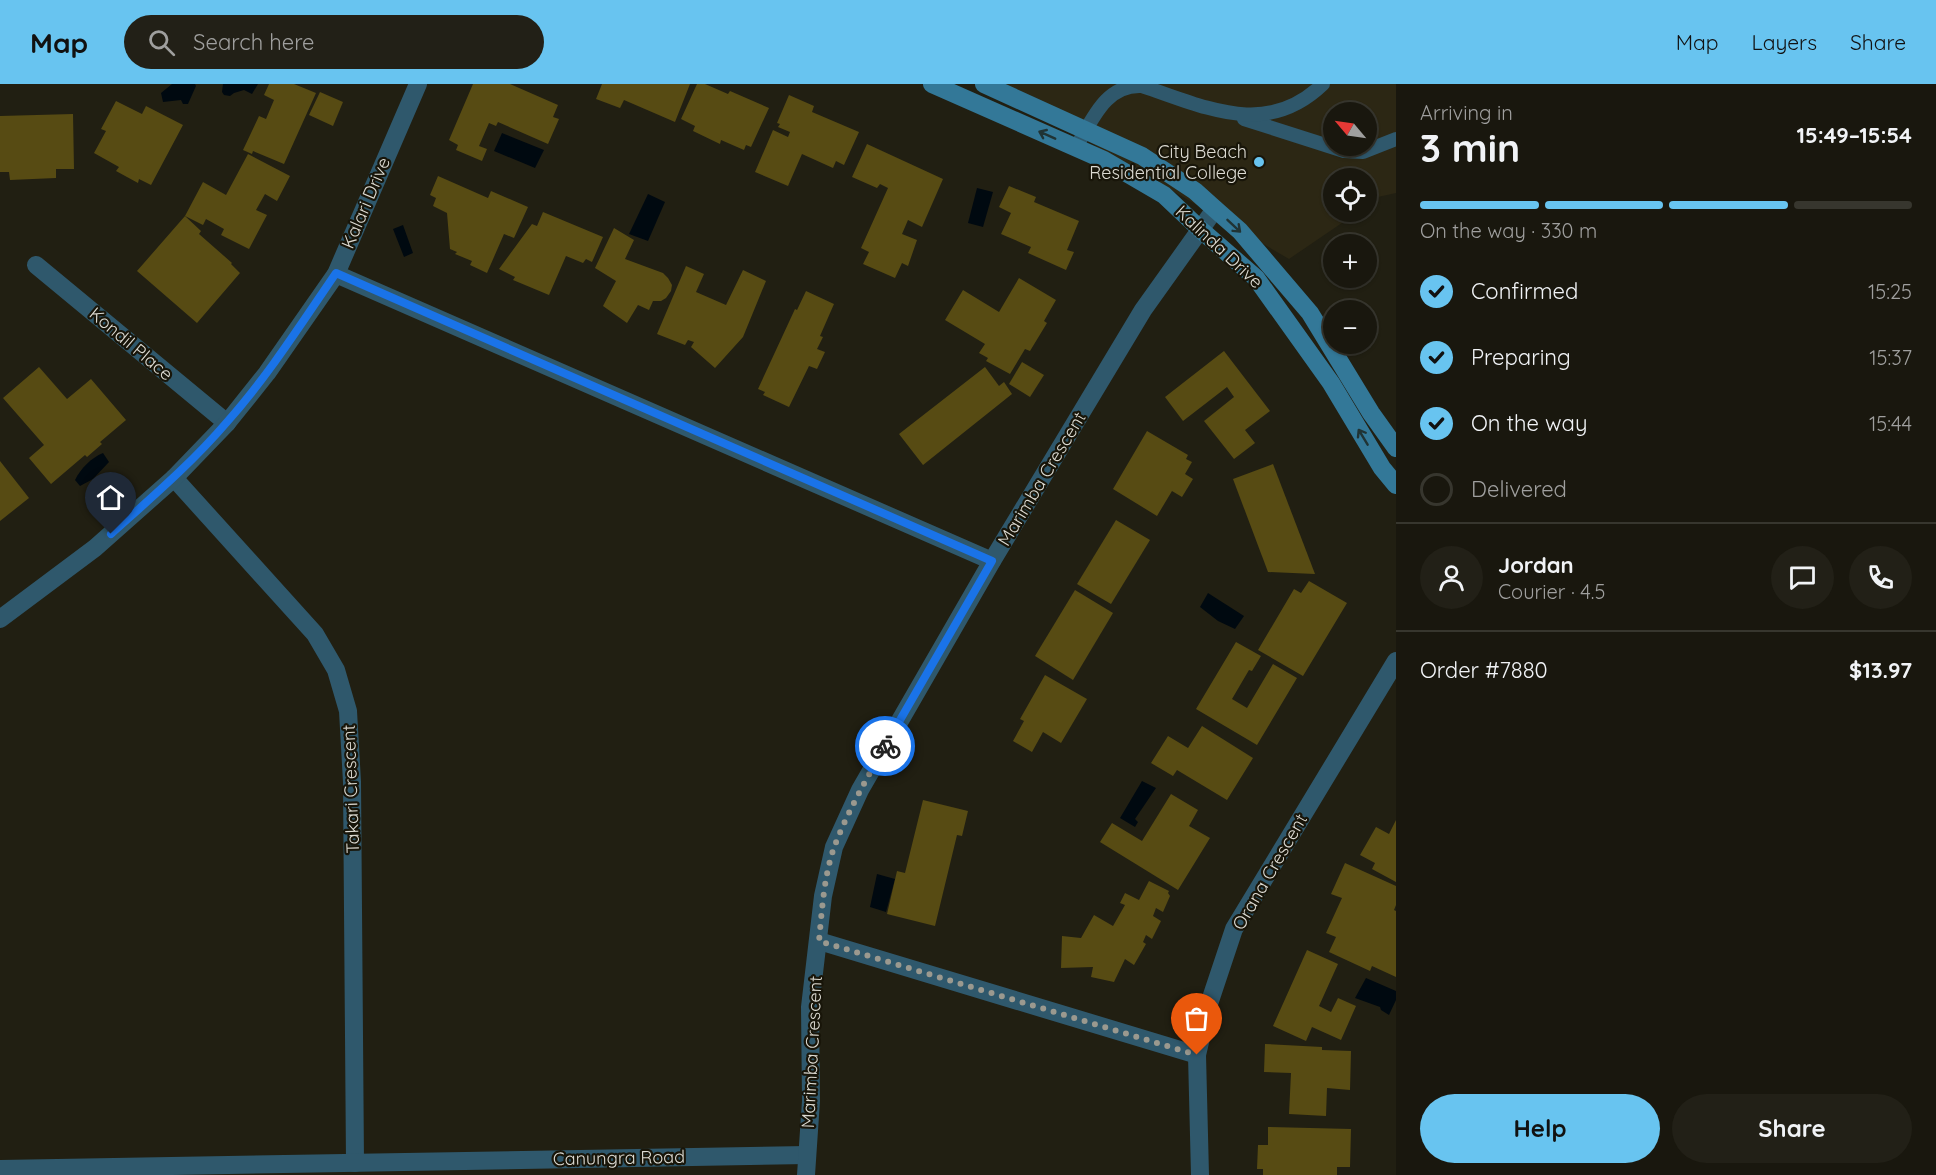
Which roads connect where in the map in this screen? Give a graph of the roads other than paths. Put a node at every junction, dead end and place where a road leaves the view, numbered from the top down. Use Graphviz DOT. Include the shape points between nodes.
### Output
graph roads {
  1 [pos="418,84"];
  2 [pos="932,84"];
  3 [pos="984,84"];
  4 [pos="1323,84"];
  5 [pos="1218,111"];
  6 [pos="1086,131"];
  7 [pos="1396,139"];
  8 [pos="1076,147"];
  9 [pos="1215,208"];
  10 [pos="1201,231"];
  11 [pos="36,264"];
  12 [pos="336,273"];
  13 [pos="227,423"];
  14 [pos="1396,448"];
  15 [pos="174,478"];
  16 [pos="1396,485"];
  17 [pos="992,561"];
  18 [pos="0,619"];
  19 [pos="1396,661"];
  20 [pos="819,941"];
  21 [pos="1197,1055"];
  22 [pos="807,1155"];
  23 [pos="355,1163"];
  24 [pos="0,1169"];
  25 [pos="806,1175"];
  26 [pos="1200,1175"];
  1 -- 12 [label="street, Kalari Drive"];
  8 -- 2 [label="street, Kalinda Drive, one-way"];
  3 -- 6 [label="street, Kalinda Drive"];
  4 -- 5 [label="lane" via="1283,111 1248,115"];
  5 -- 6 [label="lane" via="1130,85 1108,97"];
  5 -- 7 [label="lane" via="1344,152 1363,152"];
  6 -- 8 [label="lane"];
  6 -- 9 [label="street, Kalinda Drive" via="1142,156"];
  8 -- 10 [label="street, Kalinda Drive" via="1164,195"];
  9 -- 10 [label="street, Marimba Crescent"];
  9 -- 14 [label="street, Kalinda Drive, one-way" via="1240,231 1310,313"];
  16 -- 10 [label="street, Kalinda Drive, one-way" via="1331,383 1256,278"];
  10 -- 17 [label="street, Marimba Crescent" via="1143,310"];
  11 -- 13 [label="street, Kondil Place"];
  12 -- 13 [label="street, Kalari Drive"];
  12 -- 17 [label="street"];
  13 -- 15 [label="street, Kalari Drive"];
  15 -- 18 [label="street, Kalari Drive" via="95,548"];
  15 -- 23 [label="street, Takari Crescent" via="315,634 336,669 348,711"];
  17 -- 20 [label="street, Marimba Crescent" via="860,790 834,847"];
  19 -- 21 [label="street, Orana Crescent" via="1234,929"];
  20 -- 21 [label="street"];
  20 -- 22 [label="street, Marimba Crescent" via="810,1007"];
  21 -- 26 [label="street, Orana Crescent"];
  22 -- 23 [label="street, Canungra Road"];
  22 -- 25 [label="street, Marimba Crescent"];
  23 -- 24 [label="street, Canungra Road"];
}
